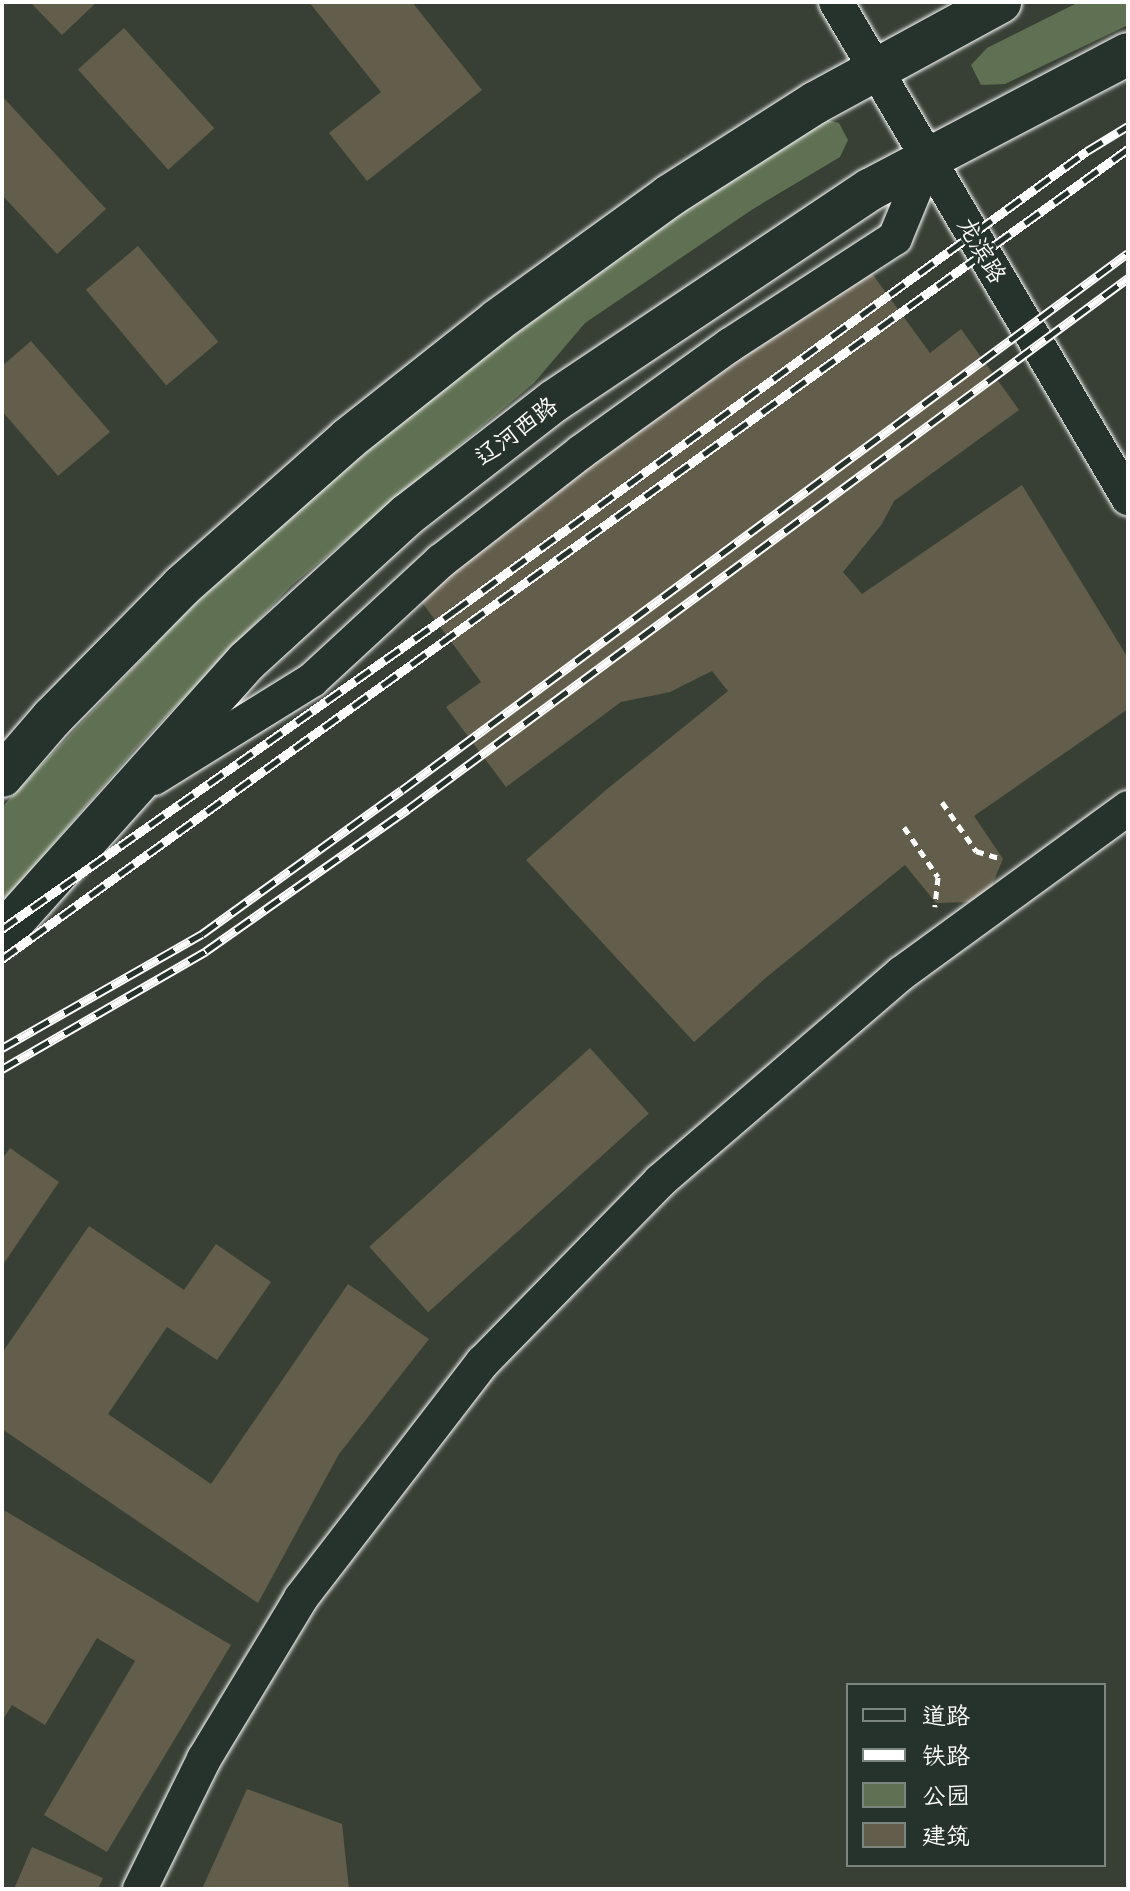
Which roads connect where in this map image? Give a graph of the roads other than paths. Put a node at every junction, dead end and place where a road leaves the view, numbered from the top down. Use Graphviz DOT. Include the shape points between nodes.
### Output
graph roads {
  1 [pos="836,2"];
  2 [pos="1000,2"];
  3 [pos="1128,54"];
  4 [pos="876,70"];
  5 [pos="928,158"];
  6 [pos="1128,498"];
  7 [pos="2,776"];
  8 [pos="119,799"];
  9 [pos="1128,808"];
  10 [pos="2,934"];
  11 [pos="140,1889"];
  1 -- 4 [label="street, 龙滨路"];
  2 -- 4 [label="main road"];
  3 -- 5 [label="main road, 辽河西路"];
  4 -- 5 [label="street, 龙滨路"];
  4 -- 7 [label="main road" via="669,196 498,320 348,439 182,586"];
  5 -- 6 [label="street, 龙滨路"];
  5 -- 8 [label="main road, 辽河西路" via="871,189 554,401 407,515 247,661"];
  5 -- 8 [label="street" via="895,238 730,345 581,452 441,561 312,680"];
  8 -- 10 [label="main road, 辽河西路"];
  9 -- 11 [label="street" via="902,973 660,1181 483,1362 301,1598 204,1759"];
}
